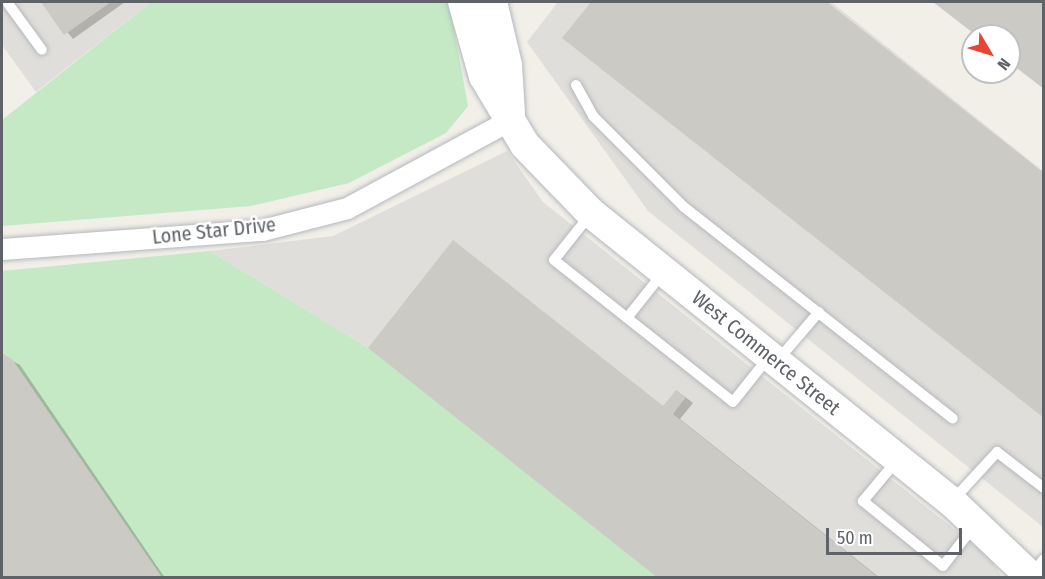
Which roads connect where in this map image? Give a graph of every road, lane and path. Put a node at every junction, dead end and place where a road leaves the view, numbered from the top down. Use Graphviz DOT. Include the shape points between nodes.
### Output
graph roads {
  1 [pos="7,2"];
  2 [pos="464,2"];
  3 [pos="492,2"];
  4 [pos="42,50"];
  5 [pos="576,85"];
  6 [pos="510,120"];
  7 [pos="591,213"];
  8 [pos="2,249"];
  9 [pos="664,271"];
  10 [pos="819,312"];
  11 [pos="627,318"];
  12 [pos="773,358"];
  13 [pos="953,419"];
  14 [pos="898,458"];
  15 [pos="1044,489"];
  16 [pos="951,501"];
  17 [pos="976,523"];
  18 [pos="1035,571"];
  1 -- 4 [label="lane"];
  2 -- 6 [label="street, West Commerce Street" via="484,76"];
  3 -- 6 [label="street, West Commerce Street" via="507,65"];
  5 -- 10 [label="lane" via="593,116 684,207"];
  6 -- 7 [label="street, West Commerce Street" via="525,145"];
  6 -- 8 [label="street, Lone Star Drive" via="346,208 262,230"];
  7 -- 9 [label="street, West Commerce Street"];
  7 -- 11 [label="lane" via="554,260"];
  9 -- 11 [label="lane"];
  9 -- 12 [label="street, West Commerce Street"];
  10 -- 12 [label="lane"];
  10 -- 13 [label="lane"];
  11 -- 12 [label="lane" via="733,402"];
  12 -- 14 [label="street, West Commerce Street"];
  14 -- 16 [label="street, West Commerce Street"];
  14 -- 17 [label="lane" via="863,501 943,566"];
  15 -- 16 [label="lane" via="997,452"];
  16 -- 17 [label="street, West Commerce Street"];
  17 -- 18 [label="street, West Commerce Street"];
}
